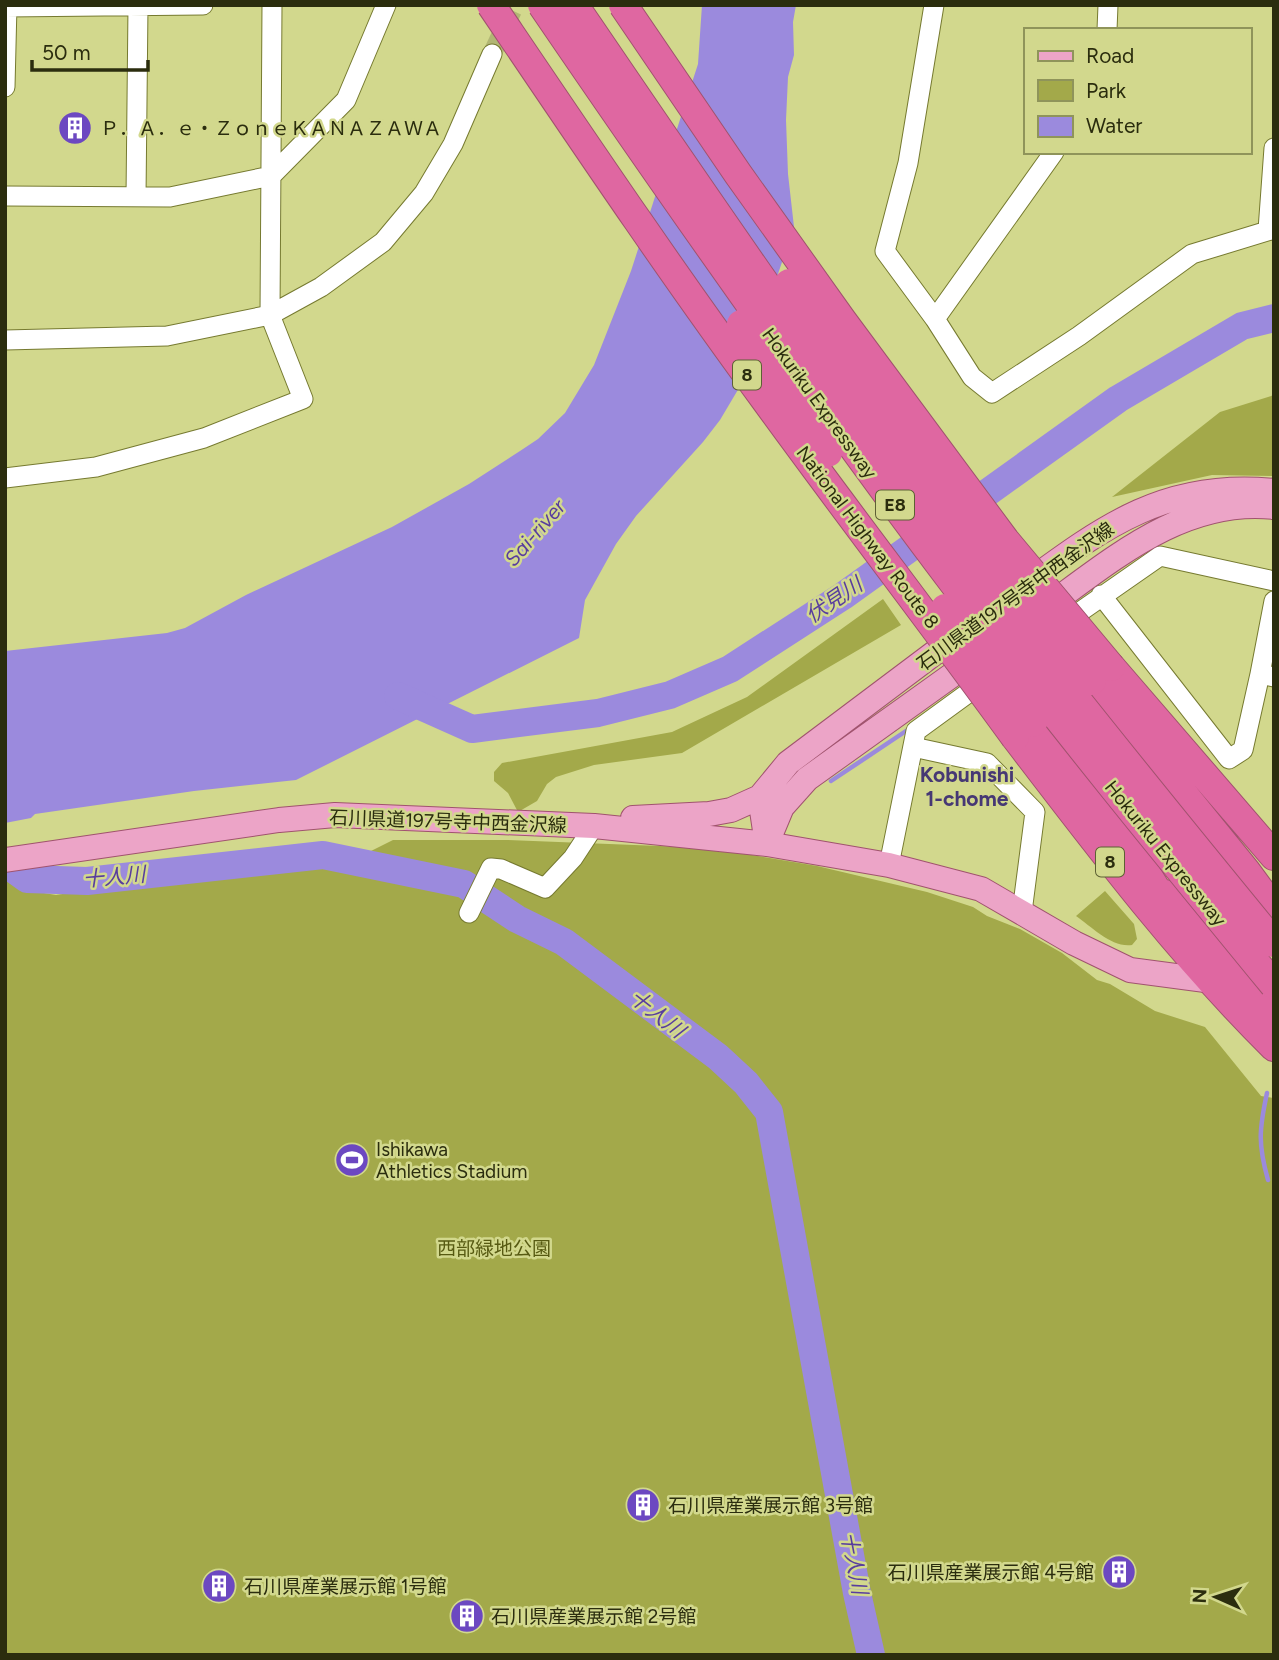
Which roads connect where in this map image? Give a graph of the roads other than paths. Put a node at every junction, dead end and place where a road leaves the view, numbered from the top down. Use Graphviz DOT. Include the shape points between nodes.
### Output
graph roads {
  1 [pos="203,5"];
  2 [pos="272,5"];
  3 [pos="386,5"];
  4 [pos="491,5"];
  5 [pos="541,5"];
  6 [pos="575,5"];
  7 [pos="623,5"];
  8 [pos="934,5"];
  9 [pos="1108,5"];
  10 [pos="87,6"];
  11 [pos="138,6"];
  12 [pos="7,7"];
  13 [pos="1107,28"];
  14 [pos="492,54"];
  15 [pos="5,87"];
  16 [pos="1274,148"];
  17 [pos="1053,154"];
  18 [pos="271,176"];
  19 [pos="5,196"];
  20 [pos="136,197"];
  21 [pos="1271,230"];
  22 [pos="270,315"];
  23 [pos="936,318"];
  24 [pos="5,340"];
  25 [pos="5,478"];
  26 [pos="1274,491"];
  27 [pos="1274,507"];
  28 [pos="1274,581"];
  29 [pos="1101,596"];
  30 [pos="1274,601"];
  31 [pos="1102,674"];
  32 [pos="1267,676"];
  33 [pos="1024,730"];
  34 [pos="913,747"];
  35 [pos="760,797"];
  36 [pos="594,826"];
  37 [pos="767,844"];
  38 [pos="1274,856"];
  39 [pos="5,860"];
  40 [pos="889,865"];
  41 [pos="1143,868"];
  42 [pos="1246,871"];
  43 [pos="1274,895"];
  44 [pos="1274,909"];
  45 [pos="1022,912"];
  46 [pos="469,914"];
  47 [pos="1274,943"];
  48 [pos="1213,981"];
  49 [pos="1274,985"];
  50 [pos="1244,1018"];
  51 [pos="1274,1023"];
  52 [pos="1274,1047"];
  53 [pos="1274,1063"];
  1 -- 11 [label="street"];
  2 -- 18 [label="street"];
  3 -- 18 [label="street" via="346,100"];
  4 -- 33 [label="highway, National Highway Route 8 / 8, bridge" via="764,399 919,605"];
  5 -- 33 [label="highway, bridge" via="570,60 814,435"];
  5 -- 49 [label="highway, Hokuriku Expressway / E8, bridge" via="700,237 946,573"];
  6 -- 31 [label="highway, bridge" via="672,126 937,486"];
  6 -- 47 [label="highway, Hokuriku Expressway / E8, bridge" via="705,198 958,547"];
  7 -- 31 [label="highway, bridge" via="850,331"];
  8 -- 23 [label="street" via="908,163 885,251"];
  9 -- 13 [label="street"];
  10 -- 11 [label="street"];
  10 -- 12 [label="street"];
  11 -- 20 [label="street"];
  12 -- 15 [label="street"];
  14 -- 22 [label="street" via="453,144 424,193 383,242 321,287"];
  16 -- 21 [label="street"];
  17 -- 23 [label="street"];
  18 -- 20 [label="street" via="170,197"];
  18 -- 22 [label="street"];
  19 -- 20 [label="street"];
  21 -- 23 [label="street" via="1192,254 992,393 972,377"];
  22 -- 24 [label="street" via="167,336"];
  22 -- 25 [label="street" via="303,399 168,448 96,467"];
  26 -- 35 [label="main road, 石川県道197号寺中西金沢線" via="1217,489 1135,512 1104,529 788,763"];
  27 -- 37 [label="main road, 石川県道197号寺中西金沢線" via="1252,505 1206,512 1161,528 1118,556 807,779 782,807"];
  28 -- 29 [label="street" via="1160,556"];
  29 -- 32 [label="street" via="1228,759 1243,750"];
  29 -- 34 [label="street" via="916,731"];
  30 -- 32 [label="street"];
  31 -- 38 [label="highway"];
  31 -- 42 [label="highway"];
  33 -- 41 [label="highway"];
  33 -- 48 [label="highway, National Highway Route 8 / 8" via="1124,879"];
  34 -- 40 [label="street"];
  34 -- 45 [label="street" via="988,763 1035,812"];
  35 -- 36 [label="main road" via="709,814 641,817"];
  35 -- 37 [label="main road"];
  36 -- 37 [label="main road, 石川県道197号寺中西金沢線"];
  36 -- 39 [label="main road, 石川県道197号寺中西金沢線" via="335,815"];
  36 -- 46 [label="street" via="545,888 491,868"];
  37 -- 40 [label="main road, 石川県道197号寺中西金沢線"];
  40 -- 45 [label="main road, 石川県道197号寺中西金沢線" via="981,888"];
  41 -- 48 [label="highway"];
  41 -- 51 [label="highway"];
  42 -- 43 [label="highway"];
  42 -- 44 [label="highway"];
  45 -- 48 [label="main road, 石川県道197号寺中西金沢線" via="1130,970"];
  48 -- 50 [label="highway, National Highway Route 8 / 8"];
  50 -- 52 [label="highway, National Highway Route 8 / 8"];
  50 -- 53 [label="highway"];
}
